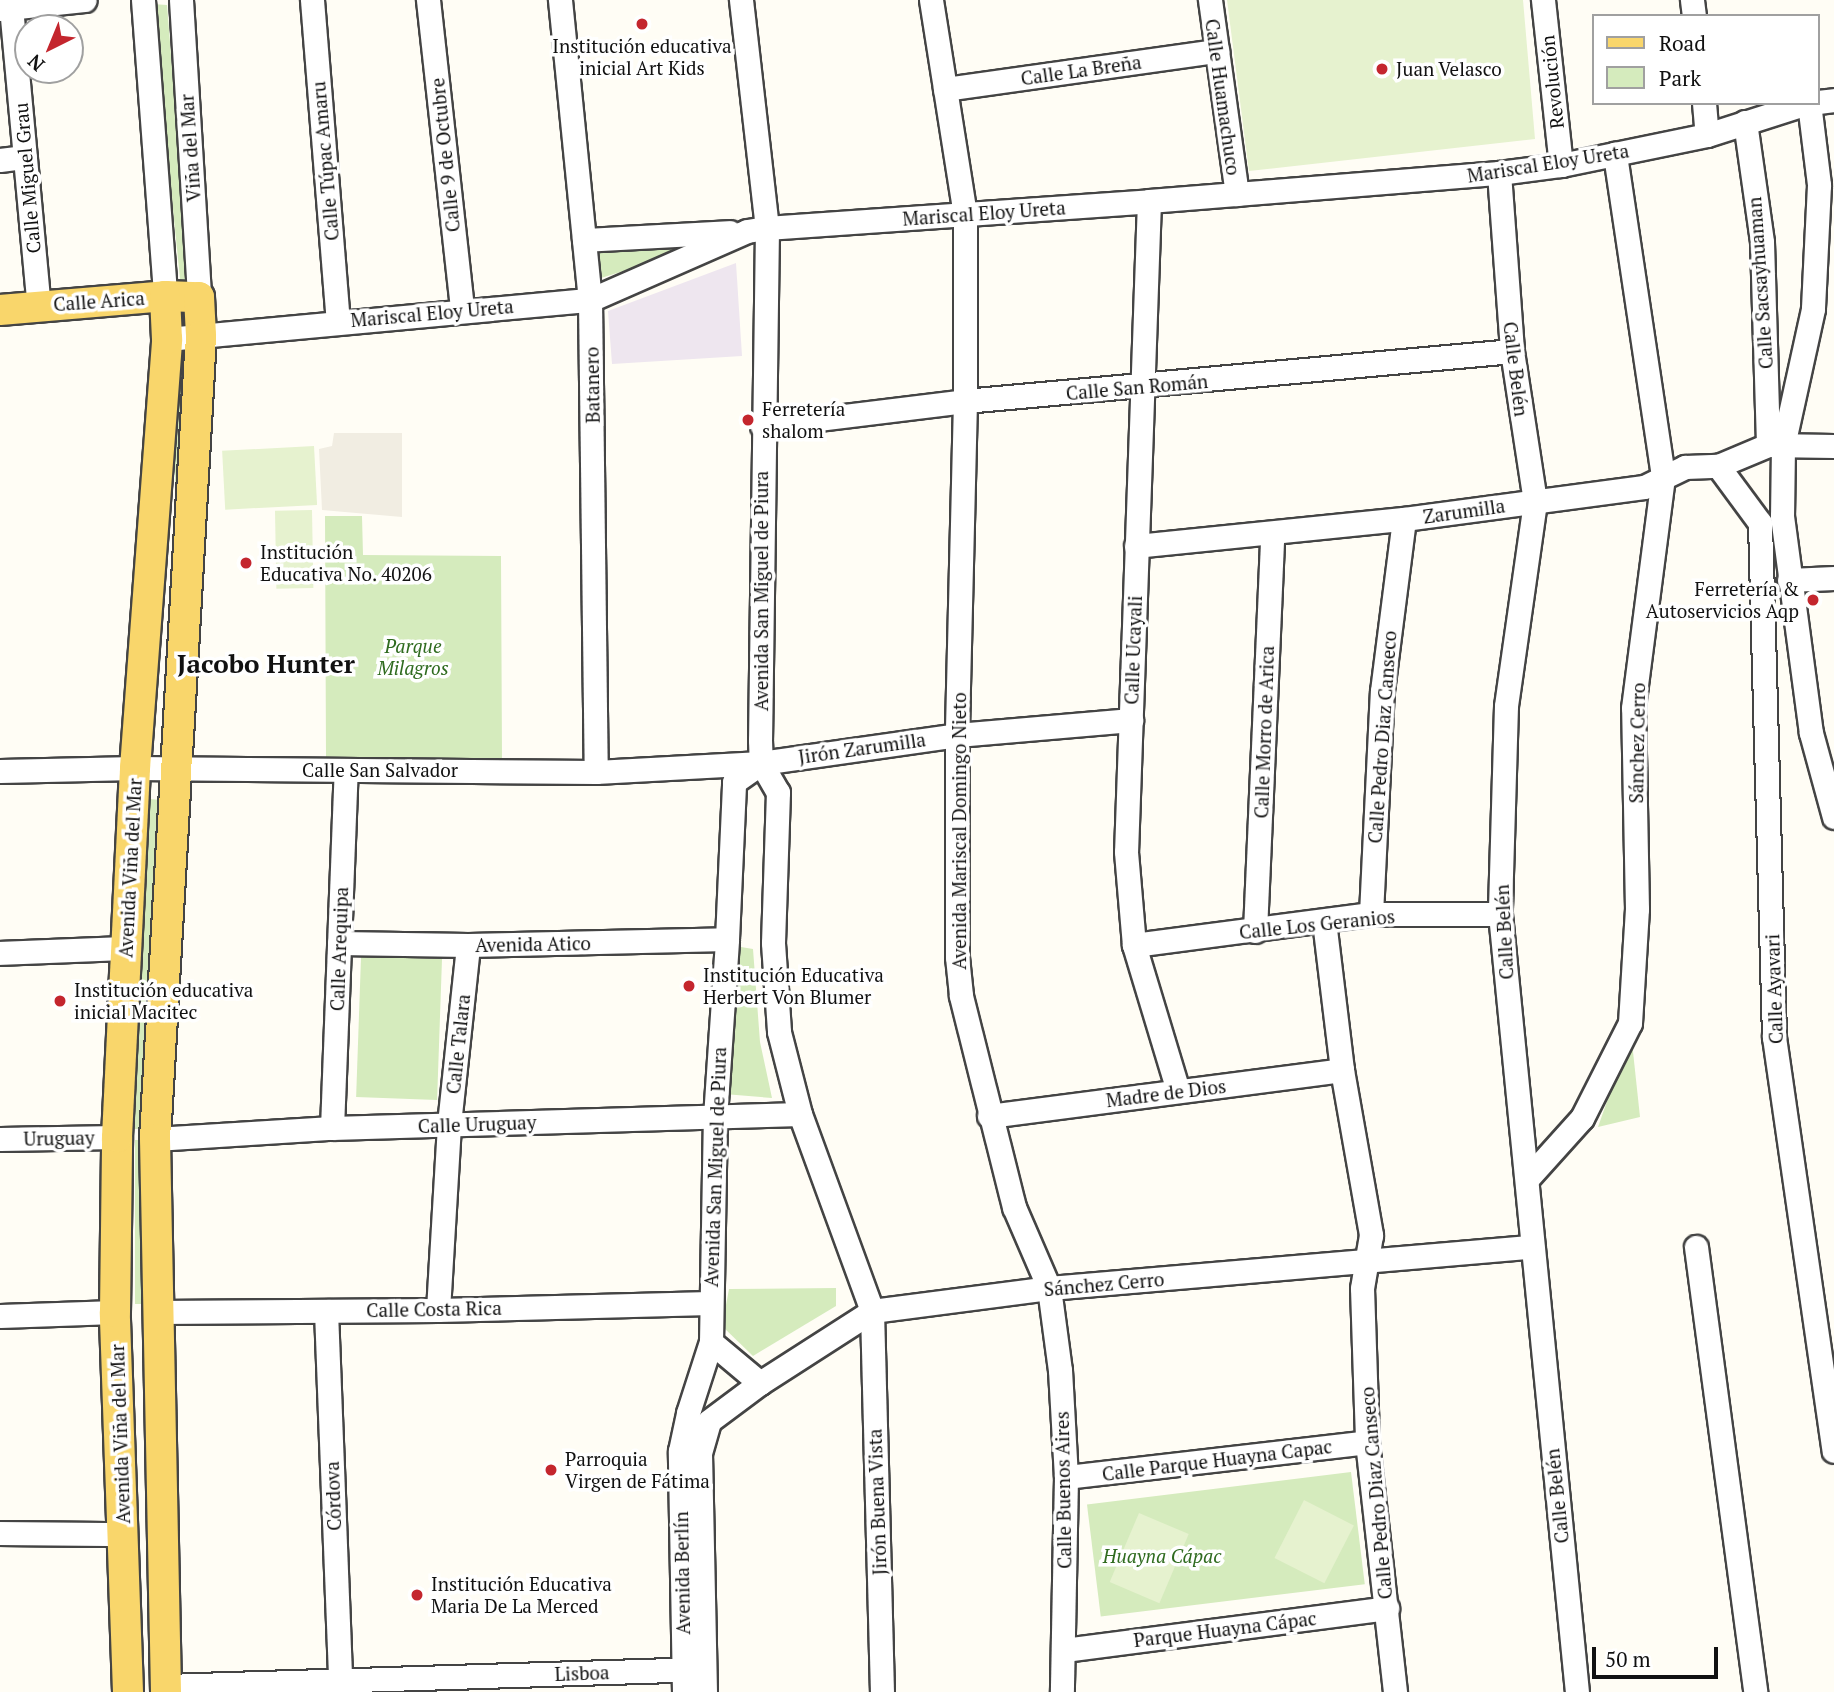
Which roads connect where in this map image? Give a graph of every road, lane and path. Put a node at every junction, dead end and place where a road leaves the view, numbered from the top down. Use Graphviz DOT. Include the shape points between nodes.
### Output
graph roads {
  1 [pos="85,0"];
  2 [pos="143,0"];
  3 [pos="181,0"];
  4 [pos="312,0"];
  5 [pos="428,0"];
  6 [pos="560,0"];
  7 [pos="741,0"];
  8 [pos="931,0"];
  9 [pos="1210,0"];
  10 [pos="1543,0"];
  11 [pos="6,8"];
  12 [pos="1217,51"];
  13 [pos="945,89"];
  14 [pos="1704,105"];
  15 [pos="1801,105"];
  16 [pos="1808,105"];
  17 [pos="1745,122"];
  18 [pos="1707,135"];
  19 [pos="1615,154"];
  20 [pos="25,157"];
  21 [pos="0,160"];
  22 [pos="1561,164"];
  23 [pos="1500,173"];
  24 [pos="1826,185"];
  25 [pos="1237,194"];
  26 [pos="1149,201"];
  27 [pos="965,214"];
  28 [pos="757,230"];
  29 [pos="584,240"];
  30 [pos="165,296"];
  31 [pos="199,297"];
  32 [pos="590,300"];
  33 [pos="39,306"];
  34 [pos="1823,309"];
  35 [pos="0,310"];
  36 [pos="461,310"];
  37 [pos="338,322"];
  38 [pos="201,336"];
  39 [pos="167,339"];
  40 [pos="1512,351"];
  41 [pos="1142,387"];
  42 [pos="965,401"];
  43 [pos="762,426"];
  44 [pos="1776,445"];
  45 [pos="1834,446"];
  46 [pos="1718,466"];
  47 [pos="1663,476"];
  48 [pos="1535,502"];
  49 [pos="1782,516"];
  50 [pos="1404,519"];
  51 [pos="1760,523"];
  52 [pos="1272,534"];
  53 [pos="1136,545"];
  54 [pos="1834,578"];
  55 [pos="1789,580"];
  56 [pos="1130,720"];
  57 [pos="1823,731"];
  58 [pos="957,735"];
  59 [pos="761,762"];
  60 [pos="135,768"];
  61 [pos="177,768"];
  62 [pos="346,770"];
  63 [pos="0,772"];
  64 [pos="596,772"];
  65 [pos="1834,817"];
  66 [pos="1371,914"];
  67 [pos="1500,914"];
  68 [pos="1324,920"];
  69 [pos="1255,931"];
  70 [pos="727,939"];
  71 [pos="339,943"];
  72 [pos="468,945"];
  73 [pos="1134,945"];
  74 [pos="125,948"];
  75 [pos="0,953"];
  76 [pos="1342,1070"];
  77 [pos="1178,1091"];
  78 [pos="800,1114"];
  79 [pos="989,1116"];
  80 [pos="715,1117"];
  81 [pos="449,1124"];
  82 [pos="332,1128"];
  83 [pos="117,1137"];
  84 [pos="0,1139"];
  85 [pos="155,1139"];
  86 [pos="1527,1179"];
  87 [pos="1532,1247"];
  88 [pos="1696,1247"];
  89 [pos="1366,1262"];
  90 [pos="1049,1288"];
  91 [pos="710,1303"];
  92 [pos="438,1310"];
  93 [pos="326,1311"];
  94 [pos="872,1311"];
  95 [pos="115,1312"];
  96 [pos="158,1312"];
  97 [pos="0,1316"];
  98 [pos="711,1342"];
  99 [pos="1828,1372"];
  100 [pos="760,1383"];
  101 [pos="699,1417"];
  102 [pos="1367,1442"];
  103 [pos="1834,1451"];
  104 [pos="1066,1477"];
  105 [pos="0,1532"];
  106 [pos="123,1534"];
  107 [pos="1387,1608"];
  108 [pos="1064,1650"];
  109 [pos="691,1677"];
  110 [pos="340,1681"];
  111 [pos="498,1684"];
  112 [pos="166,1689"];
  113 [pos="128,1692"];
  114 [pos="705,1692"];
  115 [pos="882,1692"];
  116 [pos="1062,1692"];
  117 [pos="1395,1692"];
  118 [pos="1577,1692"];
  119 [pos="1755,1692"];
  1 -- 11 [label="street"];
  2 -- 30 [label="street, Viña del Mar"];
  3 -- 31 [label="street, Viña del Mar"];
  4 -- 37 [label="street, Calle Túpac Amaru"];
  5 -- 36 [label="street, Calle 9 de Octubre"];
  6 -- 29 [label="street, Batanero"];
  7 -- 28 [label="street, Avenida San Miguel de Piura"];
  8 -- 13 [label="street, Avenida Mariscal Domingo Nieto"];
  9 -- 12 [label="street, Calle Huamachuco"];
  10 -- 22 [label="street, Revolución"];
  11 -- 20 [label="street, Calle Miguel Grau"];
  12 -- 13 [label="street, Calle La Breña"];
  12 -- 25 [label="street, Calle Huamachuco"];
  13 -- 27 [label="street, Avenida Mariscal Domingo Nieto"];
  14 -- 18 [label="street"];
  15 -- 17 [label="street, Mariscal Eloy Ureta"];
  16 -- 24 [label="street"];
  17 -- 18 [label="street, Mariscal Eloy Ureta"];
  17 -- 44 [label="street, Calle Sacsayhuaman" via="1762,242"];
  18 -- 19 [label="street, Mariscal Eloy Ureta"];
  19 -- 22 [label="street, Mariscal Eloy Ureta"];
  19 -- 47 [label="street, Sánchez Cerro"];
  20 -- 21 [label="street"];
  20 -- 33 [label="street, Calle Miguel Grau"];
  22 -- 23 [label="street, Mariscal Eloy Ureta"];
  23 -- 25 [label="street, Mariscal Eloy Ureta"];
  23 -- 40 [label="street, Calle Belén"];
  24 -- 34 [label="street"];
  25 -- 26 [label="street, Mariscal Eloy Ureta"];
  26 -- 27 [label="street, Mariscal Eloy Ureta"];
  26 -- 41 [label="street, Calle Ucayali"];
  27 -- 28 [label="street, Mariscal Eloy Ureta"];
  27 -- 42 [label="street, Avenida Mariscal Domingo Nieto"];
  28 -- 29 [label="street"];
  28 -- 32 [label="street, Mariscal Eloy Ureta"];
  28 -- 43 [label="street, Avenida San Miguel de Piura"];
  29 -- 32 [label="street, Batanero"];
  30 -- 31 [label="main road, Calle Arica"];
  30 -- 33 [label="main road, Calle Arica"];
  30 -- 39 [label="main road, Avenida Viña del Mar"];
  31 -- 38 [label="main road, Avenida Viña del Mar"];
  32 -- 36 [label="street, Mariscal Eloy Ureta"];
  32 -- 64 [label="street, Batanero"];
  33 -- 35 [label="main road, Calle Arica"];
  34 -- 44 [label="street"];
  36 -- 37 [label="street, Mariscal Eloy Ureta"];
  37 -- 38 [label="street, Mariscal Eloy Ureta"];
  38 -- 39 [label="street, Mariscal Eloy Ureta"];
  38 -- 61 [label="main road, Avenida Viña del Mar"];
  39 -- 60 [label="main road, Avenida Viña del Mar"];
  40 -- 41 [label="street, Calle San Román"];
  40 -- 48 [label="street, Calle Belén"];
  41 -- 42 [label="street, Calle San Román"];
  41 -- 53 [label="street, Calle Ucayali"];
  42 -- 43 [label="street, Calle San Román"];
  42 -- 58 [label="street, Avenida Mariscal Domingo Nieto"];
  43 -- 59 [label="street, Avenida San Miguel de Piura"];
  44 -- 45 [label="street"];
  44 -- 46 [label="street, Zarumilla"];
  44 -- 49 [label="street"];
  46 -- 47 [label="street, Zarumilla" via="1685,467"];
  46 -- 51 [label="street"];
  47 -- 48 [label="street, Zarumilla" via="1644,487"];
  47 -- 86 [label="street, Sánchez Cerro" via="1633,708 1637,909 1630,1023 1582,1118"];
  48 -- 50 [label="street, Zarumilla"];
  48 -- 67 [label="street, Calle Belén" via="1507,706"];
  49 -- 51 [label="street"];
  49 -- 55 [label="street"];
  50 -- 52 [label="street, Zarumilla"];
  50 -- 66 [label="street, Calle Pedro Diaz Canseco" via="1382,691"];
  51 -- 99 [label="street, Calle Ayavari" via="1774,1037"];
  52 -- 53 [label="street, Zarumilla"];
  52 -- 69 [label="street, Calle Morro de Arica"];
  53 -- 56 [label="street, Calle Ucayali"];
  54 -- 55 [label="street"];
  55 -- 57 [label="street"];
  56 -- 58 [label="street, Jirón Zarumilla"];
  56 -- 73 [label="street, Calle Ucayali" via="1126,852"];
  57 -- 65 [label="street"];
  58 -- 59 [label="street, Jirón Zarumilla"];
  58 -- 79 [label="street, Avenida Mariscal Domingo Nieto" via="957,957 961,996"];
  59 -- 64 [label="street, Calle San Salvador"];
  59 -- 70 [label="street, Avenida San Miguel de Piura" via="734,782"];
  59 -- 78 [label="street, Avenida San Miguel de Piura" via="778,792 773,943 779,1032"];
  60 -- 61 [label="street, Calle San Salvador"];
  60 -- 63 [label="street, Calle San Salvador"];
  60 -- 74 [label="main road, Avenida Viña del Mar"];
  61 -- 62 [label="street, Calle San Salvador"];
  61 -- 85 [label="main road, Avenida Viña del Mar"];
  62 -- 64 [label="street, Calle San Salvador"];
  62 -- 71 [label="street, Calle Arequipa"];
  66 -- 67 [label="street, Calle Los Geranios"];
  66 -- 68 [label="street, Calle Los Geranios"];
  67 -- 86 [label="street, Calle Belén"];
  68 -- 69 [label="street, Calle Los Geranios"];
  68 -- 76 [label="street, Calle Pedro Diaz Canseco"];
  69 -- 73 [label="street, Calle Los Geranios"];
  70 -- 72 [label="street, Avenida Atico"];
  70 -- 80 [label="street, Avenida San Miguel de Piura"];
  71 -- 72 [label="street, Avenida Atico"];
  71 -- 82 [label="street, Calle Arequipa"];
  72 -- 81 [label="street, Calle Talara"];
  73 -- 77 [label="street, Calle Ucayali"];
  74 -- 75 [label="street"];
  74 -- 83 [label="main road, Avenida Viña del Mar"];
  76 -- 77 [label="street, Madre de Dios"];
  76 -- 89 [label="street, Calle Pedro Diaz Canseco" via="1371,1235"];
  77 -- 79 [label="street, Madre de Dios"];
  78 -- 80 [label="street, Calle Uruguay"];
  78 -- 94 [label="street, Avenida San Miguel de Piura"];
  79 -- 90 [label="street, Avenida Mariscal Domingo Nieto" via="1014,1206"];
  80 -- 81 [label="street, Calle Uruguay"];
  80 -- 91 [label="street, Avenida San Miguel de Piura"];
  81 -- 82 [label="street, Calle Uruguay"];
  81 -- 92 [label="street, Calle Talara"];
  82 -- 85 [label="street, Calle Uruguay"];
  83 -- 84 [label="street, Uruguay"];
  83 -- 95 [label="main road, Avenida Viña del Mar"];
  85 -- 96 [label="main road, Avenida Viña del Mar"];
  86 -- 87 [label="street, Calle Belén"];
  87 -- 89 [label="street, Sánchez Cerro"];
  87 -- 118 [label="street, Calle Belén"];
  88 -- 119 [label="street"];
  89 -- 90 [label="street, Sánchez Cerro"];
  89 -- 102 [label="street, Calle Pedro Diaz Canseco" via="1362,1288"];
  90 -- 94 [label="street, Sánchez Cerro"];
  90 -- 104 [label="street, Calle Buenos Aires" via="1060,1370"];
  91 -- 92 [label="street, Calle Costa Rica"];
  91 -- 98 [label="street, Avenida San Miguel de Piura"];
  92 -- 93 [label="street, Calle Costa Rica"];
  93 -- 96 [label="street, Calle Costa Rica"];
  93 -- 110 [label="street, Córdova"];
  94 -- 100 [label="street, Sánchez Cerro"];
  94 -- 115 [label="street, Jirón Buena Vista"];
  95 -- 97 [label="street"];
  95 -- 106 [label="main road, Avenida Viña del Mar"];
  96 -- 112 [label="main road, Avenida Viña del Mar"];
  98 -- 100 [label="street"];
  98 -- 101 [label="street, Avenida San Miguel de Piura"];
  99 -- 103 [label="street, Calle Ayavari"];
  100 -- 101 [label="street, Sánchez Cerro"];
  101 -- 109 [label="street, Avenida Berlín" via="680,1451"];
  102 -- 104 [label="street, Calle Parque Huayna Capac"];
  102 -- 107 [label="street, Calle Pedro Diaz Canseco"];
  104 -- 108 [label="street, Calle Buenos Aires"];
  105 -- 106 [label="street"];
  106 -- 113 [label="main road, Avenida Viña del Mar"];
  107 -- 108 [label="street, Parque Huayna Cápac"];
  107 -- 117 [label="street, Calle Pedro Diaz Canseco"];
  108 -- 116 [label="street, Calle Buenos Aires"];
  109 -- 111 [label="street, Lisboa"];
  109 -- 114 [label="street, Avenida Berlín"];
  110 -- 111 [label="street, Lisboa"];
  110 -- 112 [label="street, Lisboa"];
}
